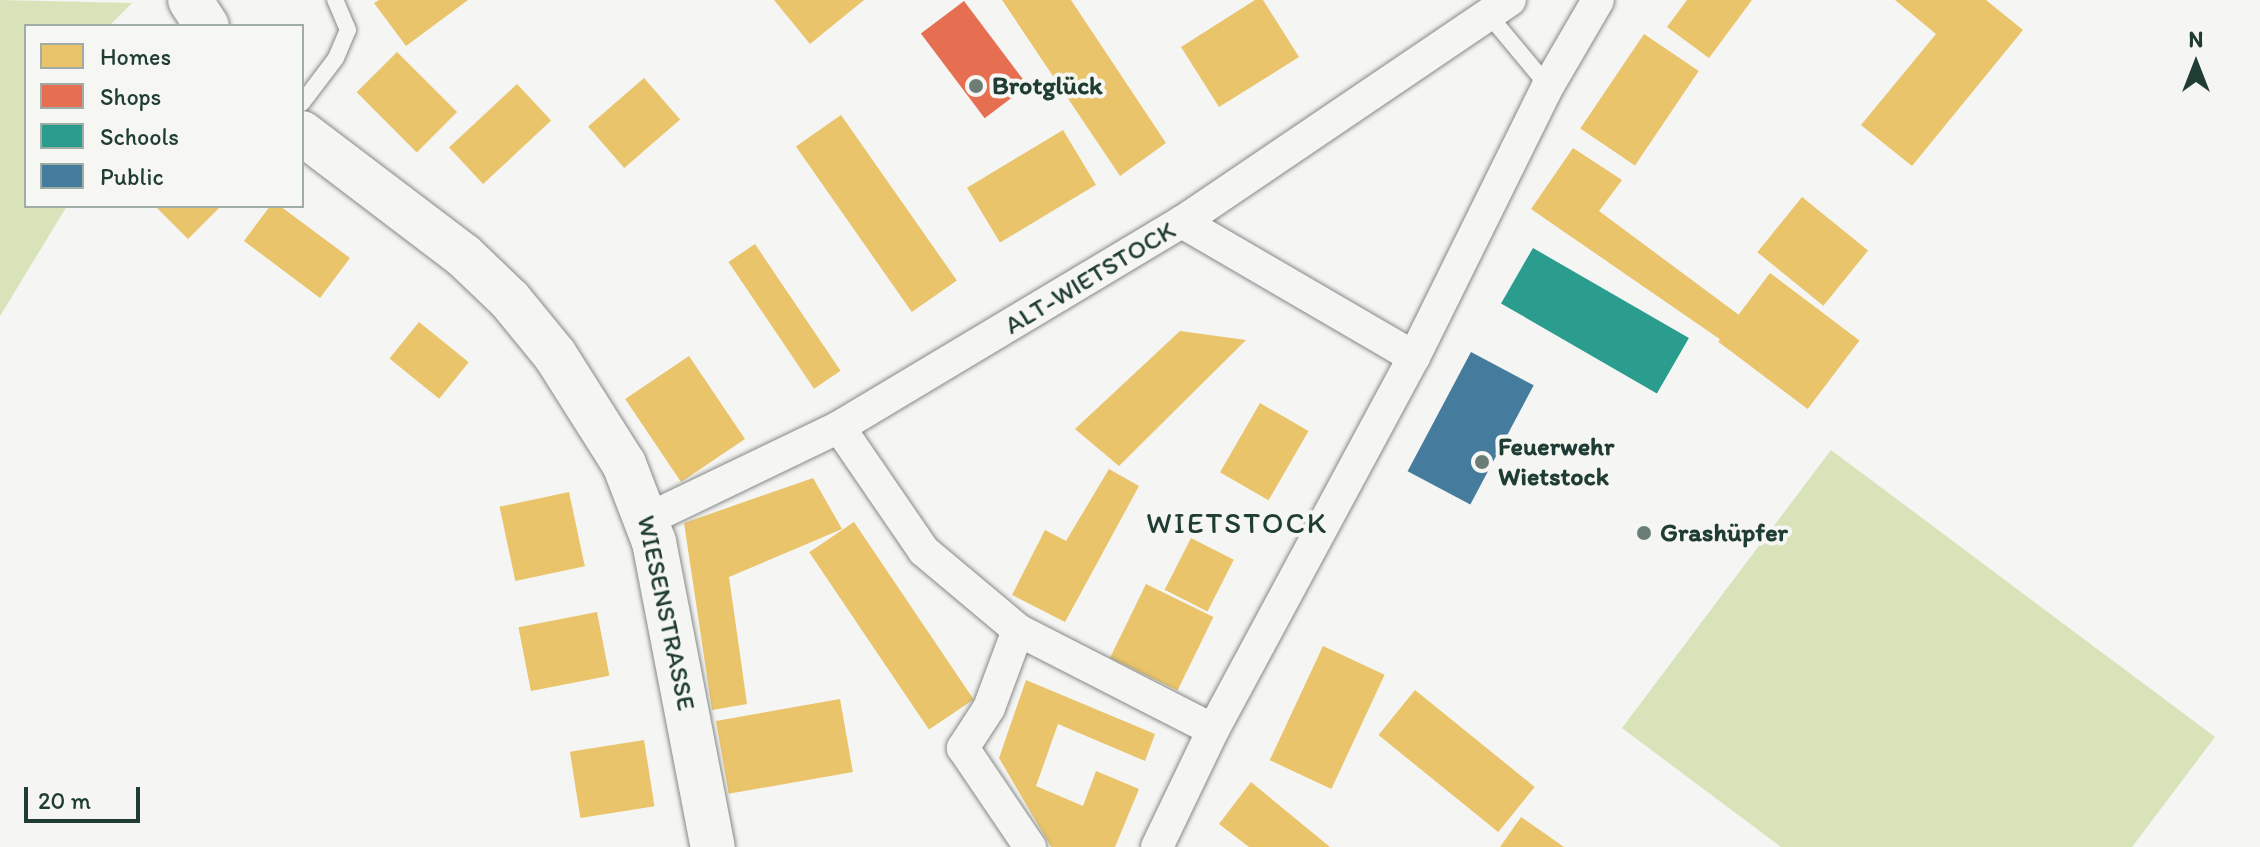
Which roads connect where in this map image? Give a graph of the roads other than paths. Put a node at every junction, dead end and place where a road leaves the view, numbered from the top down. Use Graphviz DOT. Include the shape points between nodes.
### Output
graph roads {
  1 [pos="190,0"];
  2 [pos="335,0"];
  3 [pos="1598,0"];
  4 [pos="1499,7"];
  5 [pos="206,24"];
  6 [pos="1548,86"];
  7 [pos="304,100"];
  8 [pos="304,135"];
  9 [pos="1182,222"];
  10 [pos="1414,357"];
  11 [pos="839,427"];
  12 [pos="648,519"];
  13 [pos="1018,630"];
  14 [pos="1213,730"];
  15 [pos="713,847"];
  16 [pos="1030,847"];
  17 [pos="1157,847"];
  1 -- 5 [label="main road"];
  2 -- 7 [label="lane" via="348,30 336,58"];
  3 -- 6 [label="street"];
  4 -- 6 [label="lane"];
  4 -- 9 [label="street, ALT-WIETSTOCK"];
  6 -- 10 [label="street"];
  8 -- 12 [label="main road, WIESENSTRASSE" via="463,255 510,300 583,396 624,464"];
  9 -- 10 [label="street"];
  9 -- 11 [label="street, ALT-WIETSTOCK"];
  10 -- 14 [label="street"];
  11 -- 12 [label="street, ALT-WIETSTOCK"];
  11 -- 13 [label="street" via="924,551"];
  12 -- 15 [label="main road, WIESENSTRASSE"];
  13 -- 14 [label="street"];
  13 -- 16 [label="street" via="989,708 963,748"];
  14 -- 17 [label="street"];
}
